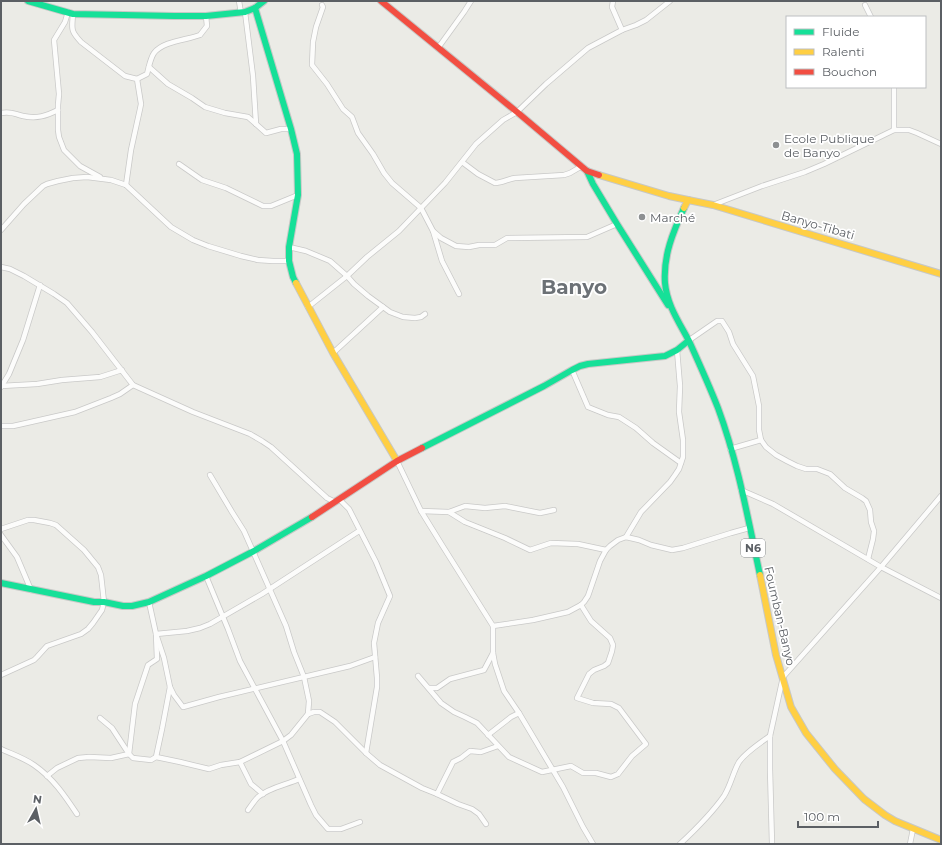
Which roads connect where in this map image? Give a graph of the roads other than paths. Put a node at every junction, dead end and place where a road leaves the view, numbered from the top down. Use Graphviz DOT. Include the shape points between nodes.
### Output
graph roads {
  1 [pos="28,1"];
  2 [pos="239,1"];
  3 [pos="264,1"];
  4 [pos="381,1"];
  5 [pos="471,1"];
  6 [pos="613,1"];
  7 [pos="670,1"];
  8 [pos="322,5"];
  9 [pos="865,5"];
  10 [pos="255,8"];
  11 [pos="243,12"];
  12 [pos="71,13"];
  13 [pos="206,16"];
  14 [pos="870,16"];
  15 [pos="622,30"];
  16 [pos="438,48"];
  17 [pos="149,67"];
  18 [pos="137,79"];
  19 [pos="894,88"];
  20 [pos="58,110"];
  21 [pos="517,112"];
  22 [pos="1,113"];
  23 [pos="256,124"];
  24 [pos="291,129"];
  25 [pos="894,130"];
  26 [pos="941,144"];
  27 [pos="462,162"];
  28 [pos="180,164"];
  29 [pos="582,166"];
  30 [pos="587,171"];
  31 [pos="104,180"];
  32 [pos="126,186"];
  33 [pos="298,195"];
  34 [pos="688,200"];
  35 [pos="712,205"];
  36 [pos="421,208"];
  37 [pos="617,224"];
  38 [pos="1,230"];
  39 [pos="433,231"];
  40 [pos="289,247"];
  41 [pos="289,261"];
  42 [pos="1,267"];
  43 [pos="941,274"];
  44 [pos="347,276"];
  45 [pos="40,285"];
  46 [pos="460,294"];
  47 [pos="308,307"];
  48 [pos="383,307"];
  49 [pos="671,310"];
  50 [pos="425,314"];
  51 [pos="688,341"];
  52 [pos="677,350"];
  53 [pos="333,353"];
  54 [pos="122,370"];
  55 [pos="572,370"];
  56 [pos="133,385"];
  57 [pos="1,386"];
  58 [pos="1,426"];
  59 [pos="761,440"];
  60 [pos="730,449"];
  61 [pos="397,461"];
  62 [pos="681,463"];
  63 [pos="210,475"];
  64 [pos="741,490"];
  65 [pos="941,496"];
  66 [pos="337,500"];
  67 [pos="554,510"];
  68 [pos="421,511"];
  69 [pos="448,512"];
  70 [pos="1,528"];
  71 [pos="749,528"];
  72 [pos="359,531"];
  73 [pos="1,535"];
  74 [pos="626,537"];
  75 [pos="606,550"];
  76 [pos="254,551"];
  77 [pos="868,559"];
  78 [pos="881,567"];
  79 [pos="206,576"];
  80 [pos="1,583"];
  81 [pos="270,588"];
  82 [pos="31,590"];
  83 [pos="941,598"];
  84 [pos="104,602"];
  85 [pos="149,602"];
  86 [pos="581,605"];
  87 [pos="223,616"];
  88 [pos="493,626"];
  89 [pos="156,634"];
  90 [pos="493,653"];
  91 [pos="375,657"];
  92 [pos="1,675"];
  93 [pos="418,676"];
  94 [pos="304,677"];
  95 [pos="783,677"];
  96 [pos="170,687"];
  97 [pos="429,688"];
  98 [pos="255,689"];
  99 [pos="519,713"];
  100 [pos="308,714"];
  101 [pos="100,718"];
  102 [pos="488,734"];
  103 [pos="770,736"];
  104 [pos="283,741"];
  105 [pos="498,746"];
  106 [pos="1,748"];
  107 [pos="366,753"];
  108 [pos="129,754"];
  109 [pos="156,757"];
  110 [pos="240,762"];
  111 [pos="553,770"];
  112 [pos="47,776"];
  113 [pos="300,778"];
  114 [pos="263,794"];
  115 [pos="437,794"];
  116 [pos="248,810"];
  117 [pos="77,814"];
  118 [pos="360,822"];
  119 [pos="486,824"];
  120 [pos="913,829"];
  121 [pos="941,840"];
  122 [pos="593,844"];
  123 [pos="680,844"];
  124 [pos="772,844"];
  125 [pos="910,844"];
  1 -- 12 [label="main road"];
  2 -- 11 [label="street"];
  3 -- 10 [label="main road"];
  4 -- 16 [label="main road"];
  5 -- 16 [label="street"];
  6 -- 15 [label="street" via="612,7"];
  7 -- 15 [label="street" via="646,20"];
  8 -- 36 [label="street" via="313,42 312,65 343,109 352,117 358,133 384,173"];
  9 -- 14 [label="street"];
  10 -- 11 [label="main road"];
  10 -- 24 [label="main road"];
  11 -- 13 [label="main road"];
  11 -- 23 [label="street" via="253,76"];
  12 -- 13 [label="main road"];
  12 -- 18 [label="street" via="73,33 81,42 125,76"];
  12 -- 20 [label="street" via="54,40"];
  13 -- 17 [label="street" via="207,26 200,35 171,42 154,52"];
  15 -- 21 [label="street" via="588,48"];
  16 -- 21 [label="main road"];
  17 -- 18 [label="street" via="147,74"];
  17 -- 23 [label="street" via="168,84 205,107 248,117"];
  18 -- 32 [label="street" via="141,104"];
  19 -- 25 [label="street"];
  20 -- 22 [label="street" via="47,116 34,118 9,112"];
  20 -- 31 [label="street" via="58,133 64,150 80,166"];
  21 -- 27 [label="street" via="503,120 476,144"];
  21 -- 29 [label="main road"];
  23 -- 24 [label="street" via="266,133"];
  24 -- 33 [label="main road" via="298,164"];
  25 -- 26 [label="street" via="909,130"];
  25 -- 35 [label="street" via="805,172"];
  27 -- 29 [label="street" via="495,183 515,178 570,174"];
  27 -- 36 [label="street"];
  28 -- 33 [label="street" via="202,180 226,188 263,206 271,206"];
  29 -- 30 [label="main road"];
  30 -- 34 [label="main road, Banyo-Tibati"];
  30 -- 37 [label="main road"];
  31 -- 32 [label="street"];
  31 -- 38 [label="street" via="86,177 47,184 37,191"];
  32 -- 41 [label="street" via="171,227 193,240 265,261"];
  33 -- 40 [label="main road"];
  34 -- 35 [label="main road, Banyo-Tibati"];
  34 -- 49 [label="main road, Foumban-Banyo / N6" via="665,259 665,284"];
  35 -- 43 [label="main road, Banyo-Tibati"];
  36 -- 39 [label="street"];
  36 -- 44 [label="street"];
  37 -- 39 [label="street" via="587,236 507,238 495,245 469,247 456,246"];
  37 -- 49 [label="main road"];
  39 -- 46 [label="street" via="442,261"];
  40 -- 41 [label="main road"];
  40 -- 44 [label="street" via="324,258"];
  41 -- 47 [label="main road" via="293,277"];
  42 -- 45 [label="street" via="19,273"];
  44 -- 47 [label="street"];
  44 -- 48 [label="street"];
  45 -- 54 [label="street" via="66,303"];
  45 -- 57 [label="street" via="23,340 9,374"];
  47 -- 53 [label="main road"];
  48 -- 50 [label="street" via="395,315 410,318 418,318"];
  48 -- 53 [label="street"];
  49 -- 51 [label="main road, Foumban-Banyo / N6"];
  51 -- 52 [label="main road"];
  51 -- 59 [label="street" via="718,321 722,321 753,376 759,406"];
  51 -- 60 [label="main road, Foumban-Banyo / N6" via="715,400"];
  52 -- 55 [label="main road" via="665,356 588,364"];
  52 -- 62 [label="street" via="679,412 683,440"];
  53 -- 61 [label="main road"];
  54 -- 56 [label="street"];
  54 -- 57 [label="street" via="100,377"];
  55 -- 61 [label="main road"];
  55 -- 62 [label="street" via="588,407 620,417"];
  56 -- 58 [label="street" via="120,394 75,412"];
  56 -- 66 [label="street" via="250,434 271,447 327,498"];
  59 -- 60 [label="street"];
  59 -- 77 [label="street" via="776,455 797,466 830,474 845,488 866,501 874,531"];
  60 -- 64 [label="main road, Foumban-Banyo / N6"];
  61 -- 66 [label="main road"];
  61 -- 68 [label="street"];
  62 -- 74 [label="street" via="670,482 641,512"];
  63 -- 76 [label="street"];
  64 -- 71 [label="main road, Foumban-Banyo / N6"];
  64 -- 77 [label="street" via="773,504"];
  65 -- 78 [label="street"];
  66 -- 72 [label="street" via="349,509"];
  66 -- 76 [label="main road"];
  67 -- 69 [label="street" via="540,513 505,506 465,506"];
  68 -- 69 [label="street"];
  68 -- 88 [label="street"];
  69 -- 75 [label="street" via="530,550 550,543 578,544"];
  70 -- 84 [label="street" via="28,520 56,525 84,550 98,567"];
  71 -- 74 [label="street" via="672,550"];
  71 -- 95 [label="main road, Foumban-Banyo / N6"];
  72 -- 81 [label="street"];
  72 -- 91 [label="street" via="390,596 378,623 374,643"];
  73 -- 82 [label="street" via="17,557"];
  74 -- 75 [label="street"];
  75 -- 86 [label="street" via="588,596"];
  76 -- 79 [label="main road"];
  76 -- 81 [label="street"];
  77 -- 78 [label="street"];
  78 -- 83 [label="street"];
  78 -- 95 [label="street"];
  79 -- 85 [label="main road"];
  79 -- 87 [label="street"];
  80 -- 82 [label="main road"];
  81 -- 87 [label="street"];
  81 -- 94 [label="street"];
  82 -- 84 [label="main road"];
  84 -- 85 [label="main road" via="128,606"];
  84 -- 92 [label="street" via="98,617 81,634 47,646 34,660"];
  85 -- 89 [label="street"];
  86 -- 88 [label="street" via="568,612"];
  86 -- 111 [label="street" via="591,621 610,638 613,645 608,663 589,674 577,698 619,708 646,744 632,756 618,774 611,777 583,773 571,766"];
  87 -- 89 [label="street" via="200,628"];
  87 -- 98 [label="street" via="240,661"];
  88 -- 90 [label="street"];
  89 -- 96 [label="street"];
  89 -- 108 [label="street" via="157,658 148,665 135,704"];
  90 -- 97 [label="street" via="484,670 450,679 437,688"];
  90 -- 99 [label="street" via="504,690"];
  91 -- 94 [label="street"];
  91 -- 107 [label="street" via="377,687"];
  93 -- 97 [label="street"];
  94 -- 98 [label="street"];
  94 -- 100 [label="street" via="309,701"];
  95 -- 103 [label="street"];
  95 -- 120 [label="main road, Foumban-Banyo / N6" via="789,700 806,733 835,769 875,808"];
  96 -- 98 [label="street" via="183,707"];
  96 -- 109 [label="street"];
  97 -- 102 [label="street" via="441,703 477,723"];
  98 -- 104 [label="street"];
  99 -- 102 [label="street"];
  99 -- 111 [label="street"];
  100 -- 104 [label="street"];
  100 -- 107 [label="street" via="322,713 335,722"];
  101 -- 108 [label="street" via="112,728"];
  102 -- 105 [label="street"];
  103 -- 123 [label="street" via="755,746 738,763 729,788"];
  103 -- 124 [label="street"];
  104 -- 110 [label="street"];
  104 -- 113 [label="street"];
  105 -- 111 [label="street" via="509,757 542,772"];
  105 -- 115 [label="street" via="481,752 470,751 453,762"];
  106 -- 112 [label="street" via="34,765"];
  107 -- 115 [label="street" via="383,767"];
  108 -- 109 [label="street" via="133,758 151,760"];
  108 -- 112 [label="street" via="110,758 78,758"];
  109 -- 110 [label="street" via="209,769"];
  110 -- 114 [label="street" via="251,784"];
  111 -- 122 [label="street"];
  112 -- 117 [label="street" via="59,787"];
  113 -- 114 [label="street"];
  113 -- 118 [label="street" via="316,816 328,829 341,829"];
  114 -- 116 [label="street" via="256,798"];
  115 -- 119 [label="street" via="476,812"];
  120 -- 121 [label="main road, Foumban-Banyo / N6"];
  120 -- 125 [label="street"];
}
